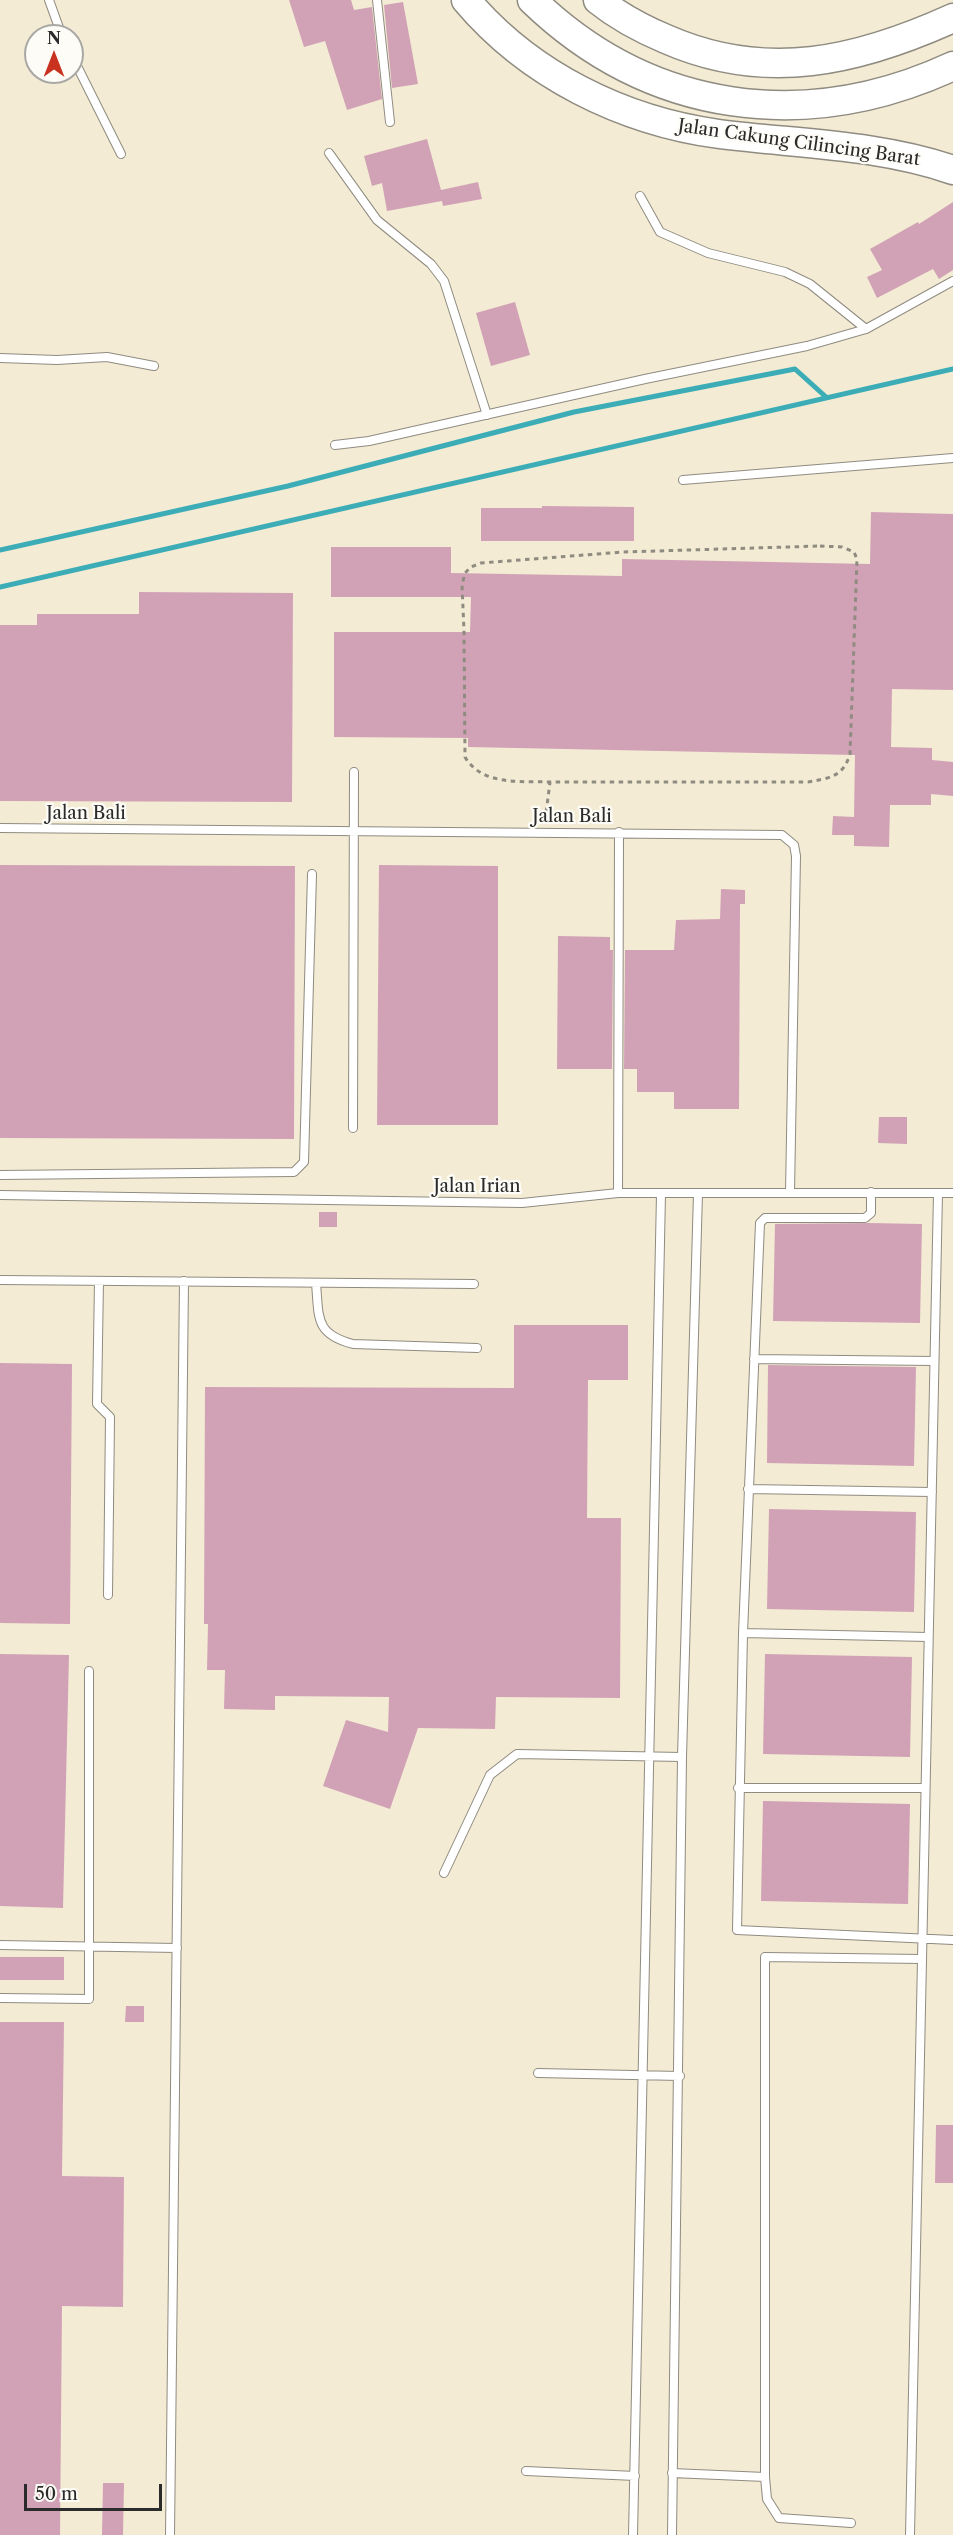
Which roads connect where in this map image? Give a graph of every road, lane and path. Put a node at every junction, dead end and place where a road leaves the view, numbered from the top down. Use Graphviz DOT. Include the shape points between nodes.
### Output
graph roads {
  1 [pos="49,0"];
  2 [pos="378,0"];
  3 [pos="466,0"];
  4 [pos="532,0"];
  5 [pos="598,0"];
  6 [pos="953,18"];
  7 [pos="58,24"];
  8 [pos="953,66"];
  9 [pos="84,80"];
  10 [pos="390,122"];
  11 [pos="329,153"];
  12 [pos="121,154"];
  13 [pos="953,170"];
  14 [pos="640,196"];
  15 [pos="953,281"];
  16 [pos="866,329"];
  17 [pos="0,358"];
  18 [pos="154,366"];
  19 [pos="487,415"];
  20 [pos="335,445"];
  21 [pos="953,458"];
  22 [pos="683,480"];
  23 [pos="354,772"];
  24 [pos="550,782"];
  25 [pos="0,828"];
  26 [pos="353,831"];
  27 [pos="544,832"];
  28 [pos="619,832"];
  29 [pos="312,874"];
  30 [pos="352,1128"];
  31 [pos="0,1174"];
  32 [pos="790,1192"];
  33 [pos="871,1192"];
  34 [pos="618,1193"];
  35 [pos="698,1193"];
  36 [pos="938,1193"];
  37 [pos="953,1193"];
  38 [pos="661,1194"];
  39 [pos="0,1196"];
  40 [pos="0,1280"];
  41 [pos="99,1281"];
  42 [pos="184,1281"];
  43 [pos="316,1282"];
  44 [pos="474,1284"];
  45 [pos="477,1348"];
  46 [pos="754,1359"];
  47 [pos="934,1361"];
  48 [pos="748,1489"];
  49 [pos="932,1492"];
  50 [pos="108,1595"];
  51 [pos="743,1633"];
  52 [pos="928,1637"];
  53 [pos="88,1671"];
  54 [pos="649,1757"];
  55 [pos="682,1757"];
  56 [pos="738,1788"];
  57 [pos="926,1788"];
  58 [pos="444,1873"];
  59 [pos="922,1938"];
  60 [pos="953,1940"];
  61 [pos="0,1945"];
  62 [pos="89,1946"];
  63 [pos="177,1947"];
  64 [pos="922,1959"];
  65 [pos="0,1998"];
  66 [pos="538,2073"];
  67 [pos="643,2076"];
  68 [pos="680,2076"];
  69 [pos="526,2471"];
  70 [pos="672,2473"];
  71 [pos="634,2476"];
  72 [pos="765,2477"];
  73 [pos="851,2523"];
  74 [pos="170,2535"];
  75 [pos="633,2535"];
  76 [pos="672,2535"];
  77 [pos="910,2535"];
  1 -- 7 [label="lane"];
  2 -- 10 [label="lane"];
  3 -- 13 [label="highway, Jalan Cakung Cilincing Barat" via="506,41 535,63 597,99 634,115 718,134 892,153"];
  4 -- 8 [label="highway" via="584,43 629,70 716,100 775,106 832,103 888,90"];
  5 -- 6 [label="highway" via="675,43 717,57 768,64 846,57 902,40"];
  9 -- 12 [label="lane"];
  11 -- 19 [label="lane" via="377,220 431,264 444,281"];
  14 -- 16 [label="lane" via="660,232 708,253 785,272 810,284"];
  15 -- 16 [label="lane"];
  16 -- 19 [label="lane" via="807,346"];
  17 -- 18 [label="lane" via="107,357"];
  19 -- 20 [label="lane"];
  21 -- 22 [label="lane"];
  23 -- 26 [label="lane"];
  24 -- 24 [label="path" via="808,782 827,778 846,767 850,754 857,559 854,552 820,546 623,552 471,567 462,585 465,757 484,776"];
  24 -- 27 [label="path"];
  25 -- 26 [label="lane, Jalan Bali"];
  26 -- 27 [label="lane, Jalan Bali"];
  26 -- 30 [label="lane"];
  27 -- 28 [label="lane, Jalan Bali"];
  28 -- 32 [label="lane, Jalan Bali" via="782,835 794,845"];
  28 -- 34 [label="lane"];
  29 -- 31 [label="lane" via="302,1167 294,1172"];
  32 -- 33 [label="lane, Jalan Irian"];
  32 -- 35 [label="lane, Jalan Irian"];
  33 -- 36 [label="lane, Jalan Irian"];
  33 -- 46 [label="lane" via="871,1213 866,1218 765,1218 760,1223"];
  34 -- 38 [label="lane, Jalan Irian"];
  34 -- 39 [label="lane, Jalan Irian" via="522,1203"];
  35 -- 38 [label="lane, Jalan Irian"];
  35 -- 55 [label="lane"];
  36 -- 37 [label="lane, Jalan Irian"];
  36 -- 47 [label="lane"];
  38 -- 54 [label="lane"];
  40 -- 41 [label="lane"];
  41 -- 42 [label="lane"];
  41 -- 50 [label="lane" via="97,1404 110,1417"];
  42 -- 43 [label="lane"];
  42 -- 63 [label="lane"];
  43 -- 44 [label="lane"];
  43 -- 45 [label="lane" via="321,1323 336,1340 353,1344"];
  46 -- 47 [label="lane"];
  46 -- 48 [label="lane"];
  47 -- 49 [label="lane"];
  48 -- 49 [label="lane"];
  48 -- 51 [label="lane"];
  49 -- 52 [label="lane"];
  51 -- 52 [label="lane"];
  51 -- 56 [label="lane"];
  52 -- 57 [label="lane"];
  53 -- 62 [label="lane"];
  54 -- 55 [label="lane"];
  54 -- 58 [label="lane" via="517,1754 490,1774"];
  54 -- 67 [label="lane"];
  55 -- 68 [label="lane"];
  56 -- 57 [label="lane"];
  56 -- 59 [label="lane" via="737,1930"];
  57 -- 59 [label="lane"];
  59 -- 60 [label="lane"];
  59 -- 64 [label="lane"];
  61 -- 62 [label="lane"];
  62 -- 63 [label="lane"];
  62 -- 65 [label="lane" via="89,1999"];
  63 -- 74 [label="lane"];
  64 -- 72 [label="lane" via="765,1957"];
  64 -- 77 [label="lane"];
  66 -- 67 [label="lane"];
  67 -- 68 [label="lane"];
  67 -- 71 [label="lane"];
  68 -- 70 [label="lane"];
  69 -- 71 [label="lane"];
  70 -- 72 [label="lane"];
  70 -- 76 [label="lane"];
  71 -- 75 [label="lane"];
  72 -- 73 [label="lane" via="767,2499 779,2518"];
}
